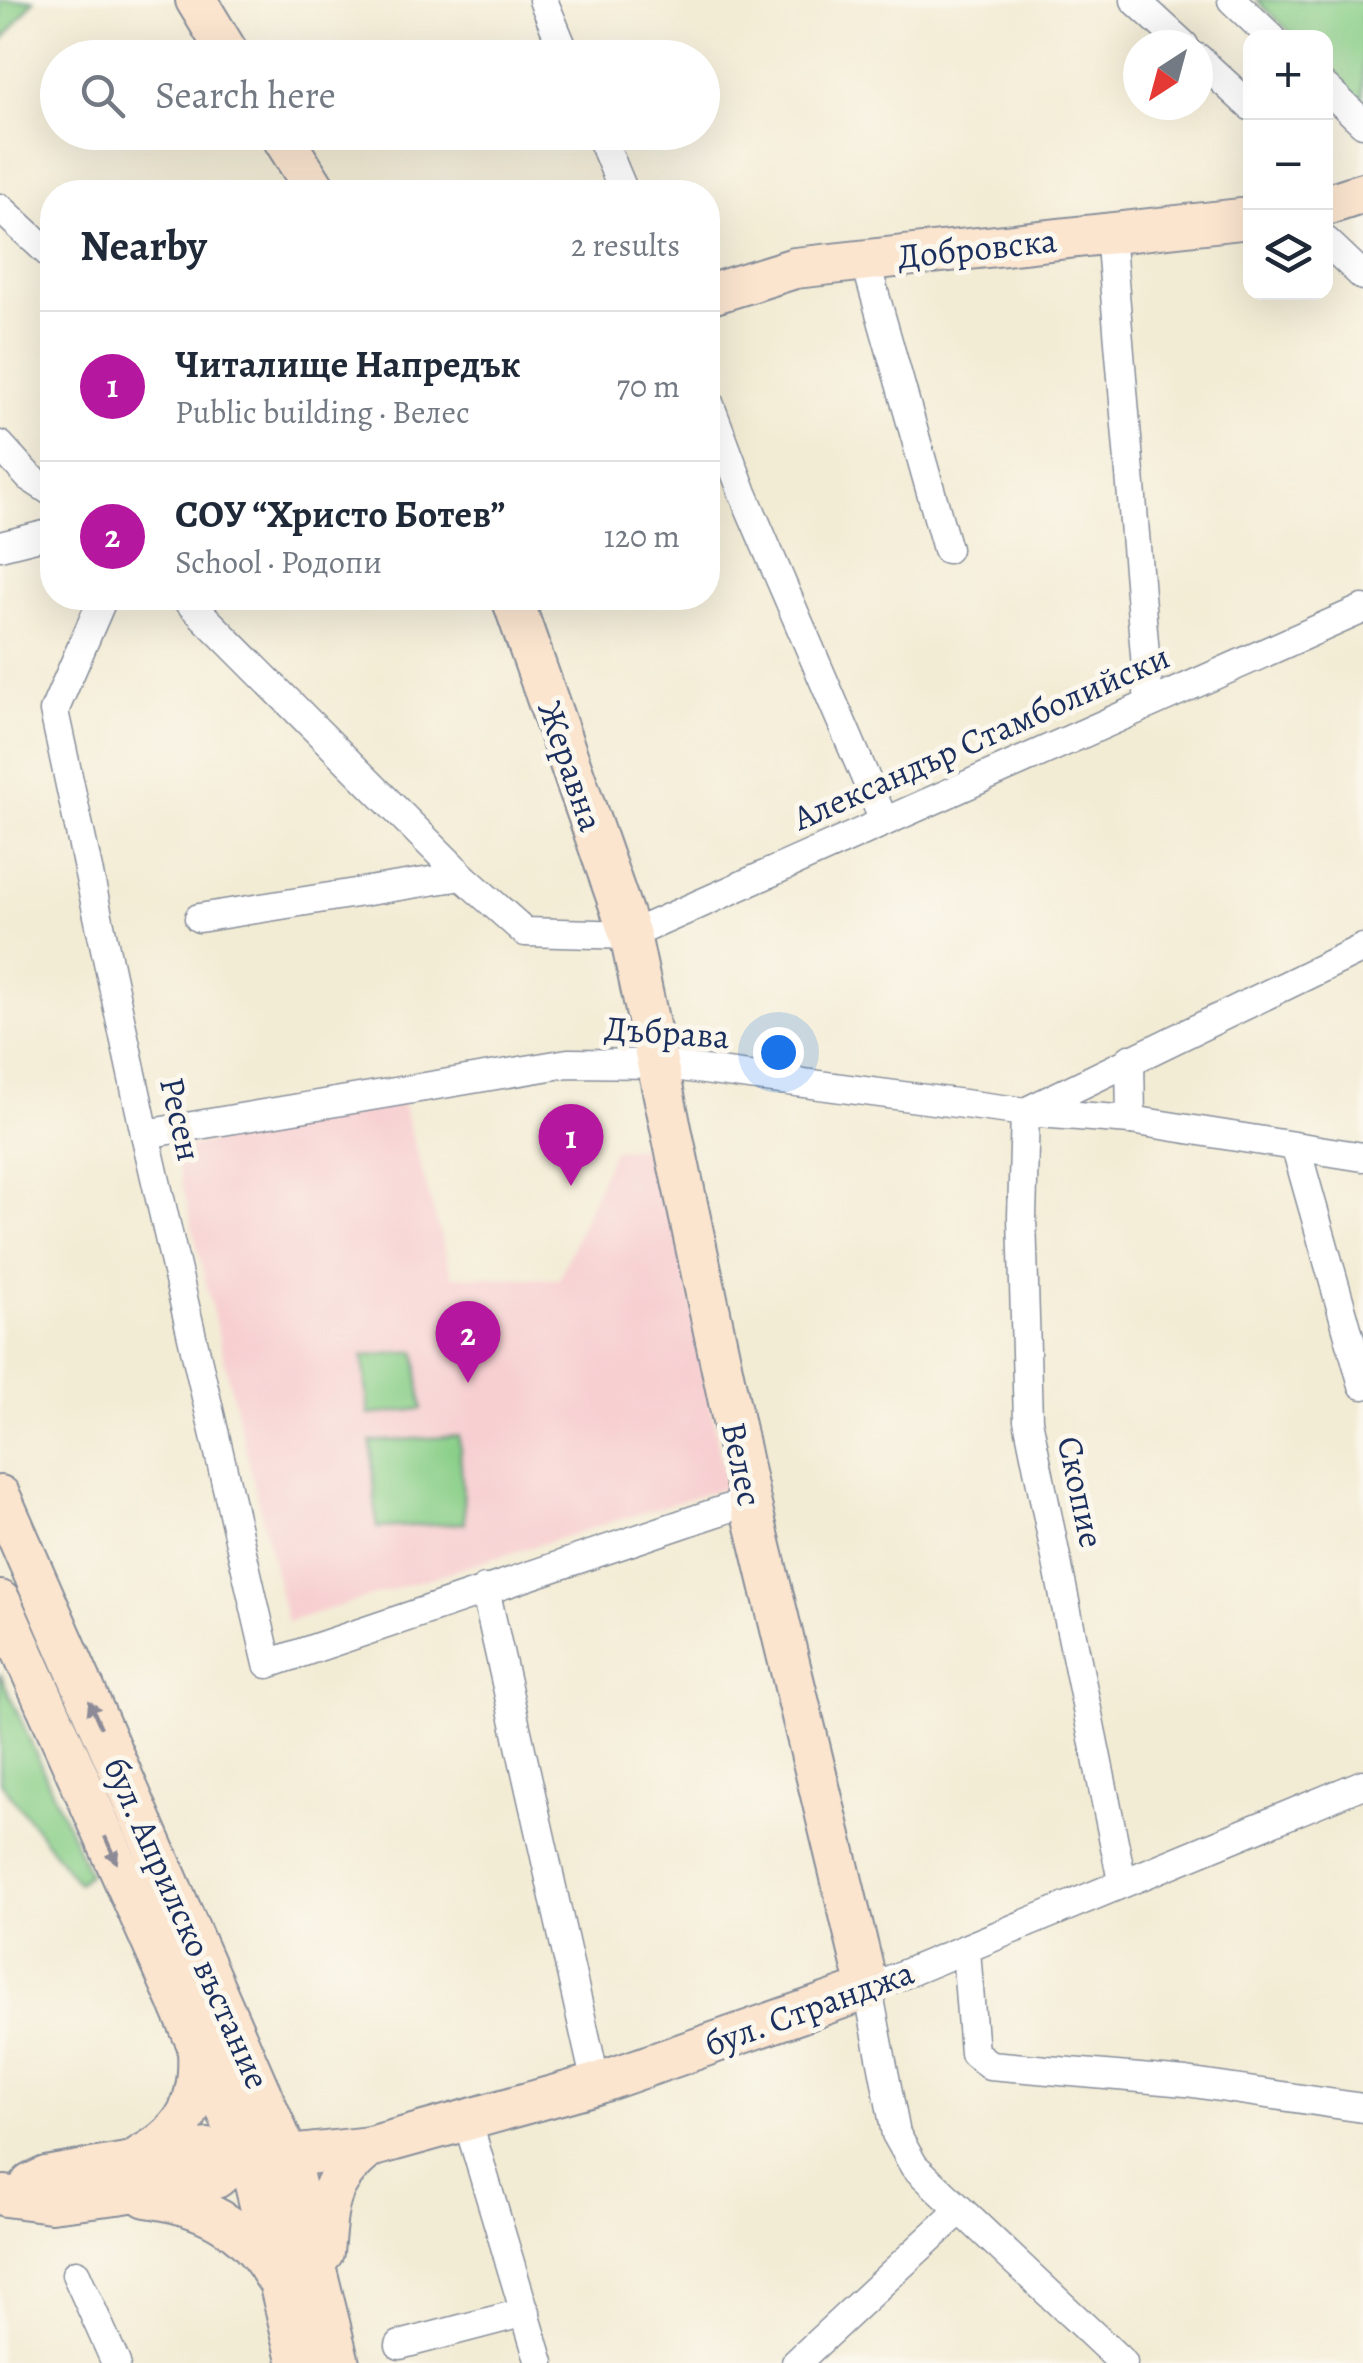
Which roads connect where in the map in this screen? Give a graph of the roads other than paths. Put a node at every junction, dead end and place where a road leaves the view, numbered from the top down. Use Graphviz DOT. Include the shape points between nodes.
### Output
graph roads {
  1 [pos="196,0"];
  2 [pos="543,0"];
  3 [pos="1135,0"];
  4 [pos="1232,0"];
  5 [pos="1168,30"];
  6 [pos="1264,30"];
  7 [pos="220,40"];
  8 [pos="560,40"];
  9 [pos="1213,72"];
  10 [pos="1333,95"];
  11 [pos="1243,100"];
  12 [pos="1363,124"];
  13 [pos="290,150"];
  14 [pos="606,150"];
  15 [pos="309,180"];
  16 [pos="619,180"];
  17 [pos="0,208"];
  18 [pos="1243,219"];
  19 [pos="1110,233"];
  20 [pos="40,245"];
  21 [pos="1333,248"];
  22 [pos="865,260"];
  23 [pos="1363,276"];
  24 [pos="720,292"];
  25 [pos="720,432"];
  26 [pos="0,445"];
  27 [pos="40,484"];
  28 [pos="40,536"];
  29 [pos="0,546"];
  30 [pos="947,549"];
  31 [pos="99,610"];
  32 [pos="197,610"];
  33 [pos="516,610"];
  34 [pos="1363,610"];
  35 [pos="1148,703"];
  36 [pos="884,821"];
  37 [pos="462,876"];
  38 [pos="198,918"];
  39 [pos="630,936"];
  40 [pos="1363,948"];
  41 [pos="1130,1059"];
  42 [pos="658,1064"];
  43 [pos="1025,1112"];
  44 [pos="1131,1120"];
  45 [pos="145,1134"];
  46 [pos="1296,1148"];
  47 [pos="1363,1157"];
  48 [pos="1363,1385"];
  49 [pos="0,1496"];
  50 [pos="750,1501"];
  51 [pos="485,1588"];
  52 [pos="0,1601"];
  53 [pos="1363,1784"];
  54 [pos="1122,1881"];
  55 [pos="966,1950"];
  56 [pos="868,1989"];
  57 [pos="198,2046"];
  58 [pos="596,2084"];
  59 [pos="1363,2108"];
  60 [pos="468,2123"];
  61 [pos="370,2148"];
  62 [pos="257,2160"];
  63 [pos="124,2177"];
  64 [pos="2,2196"];
  65 [pos="959,2211"];
  66 [pos="76,2274"];
  67 [pos="320,2274"];
  68 [pos="284,2291"];
  69 [pos="526,2312"];
  70 [pos="400,2346"];
  71 [pos="116,2363"];
  72 [pos="298,2363"];
  73 [pos="339,2363"];
  74 [pos="540,2363"];
  75 [pos="796,2363"];
  76 [pos="1122,2363"];
  1 -- 7 [label="street"];
  2 -- 8 [label="street"];
  3 -- 5 [label="street"];
  4 -- 6 [label="street"];
  9 -- 11 [label="street"];
  10 -- 12 [label="street"];
  13 -- 15 [label="street"];
  14 -- 16 [label="street"];
  17 -- 20 [label="street"];
  18 -- 19 [label="street, Добровска"];
  19 -- 22 [label="street, Добровска"];
  19 -- 35 [label="street"];
  21 -- 23 [label="street"];
  22 -- 24 [label="street, Добровска" via="795,268"];
  22 -- 30 [label="street"];
  25 -- 36 [label="street"];
  26 -- 27 [label="street"];
  28 -- 29 [label="street"];
  31 -- 45 [label="street, Ресен" via="54,711"];
  32 -- 37 [label="street"];
  33 -- 39 [label="street, Жеравна"];
  34 -- 35 [label="street, Александър Стамболийски"];
  35 -- 36 [label="street, Александър Стамболийски"];
  36 -- 39 [label="street, Александър Стамболийски"];
  37 -- 38 [label="street"];
  37 -- 39 [label="street" via="525,932"];
  39 -- 42 [label="street, Велес"];
  40 -- 41 [label="street"];
  41 -- 43 [label="street"];
  41 -- 44 [label="street"];
  42 -- 43 [label="street, Дъбрава"];
  42 -- 45 [label="street, Дъбрава" via="568,1063"];
  42 -- 50 [label="street, Велес"];
  43 -- 44 [label="street, Дъбрава"];
  43 -- 54 [label="street, Скопие" via="1028,1420"];
  44 -- 46 [label="street, Дъбрава"];
  45 -- 51 [label="street, Ресен" via="268,1664"];
  46 -- 47 [label="street, Дъбрава"];
  46 -- 48 [label="street"];
  62 -- 49 [label="street, бул. Априлско въстание, one-way"];
  50 -- 51 [label="street"];
  50 -- 56 [label="street, Велес"];
  51 -- 58 [label="street"];
  52 -- 57 [label="street, бул. Априлско въстание, one-way"];
  53 -- 54 [label="street, бул. Странджа"];
  54 -- 55 [label="street, бул. Странджа"];
  55 -- 56 [label="street, бул. Странджа"];
  55 -- 59 [label="street" via="974,2053 990,2065 1186,2082"];
  56 -- 58 [label="street, бул. Странджа"];
  56 -- 65 [label="street" via="896,2134 914,2166"];
  57 -- 62 [label="street, бул. Априлско въстание"];
  57 -- 63 [label="street" via="200,2078 189,2116"];
  58 -- 60 [label="street, бул. Странджа"];
  60 -- 61 [label="street, бул. Странджа"];
  60 -- 69 [label="street"];
  61 -- 62 [label="street, бул. Странджа"];
  61 -- 67 [label="street" via="331,2189"];
  62 -- 63 [label="street, бул. Странджа" via="216,2178"];
  62 -- 67 [label="street, бул. Априлско въстание"];
  62 -- 68 [label="street, бул. Априлско въстание"];
  63 -- 64 [label="street, бул. Странджа" via="46,2177"];
  63 -- 68 [label="street" via="224,2220 266,2260"];
  65 -- 75 [label="street"];
  65 -- 76 [label="street"];
  66 -- 71 [label="street"];
  67 -- 73 [label="street, бул. Априлско въстание"];
  68 -- 72 [label="street, бул. Априлско въстание"];
  69 -- 70 [label="street"];
  69 -- 74 [label="street"];
}
